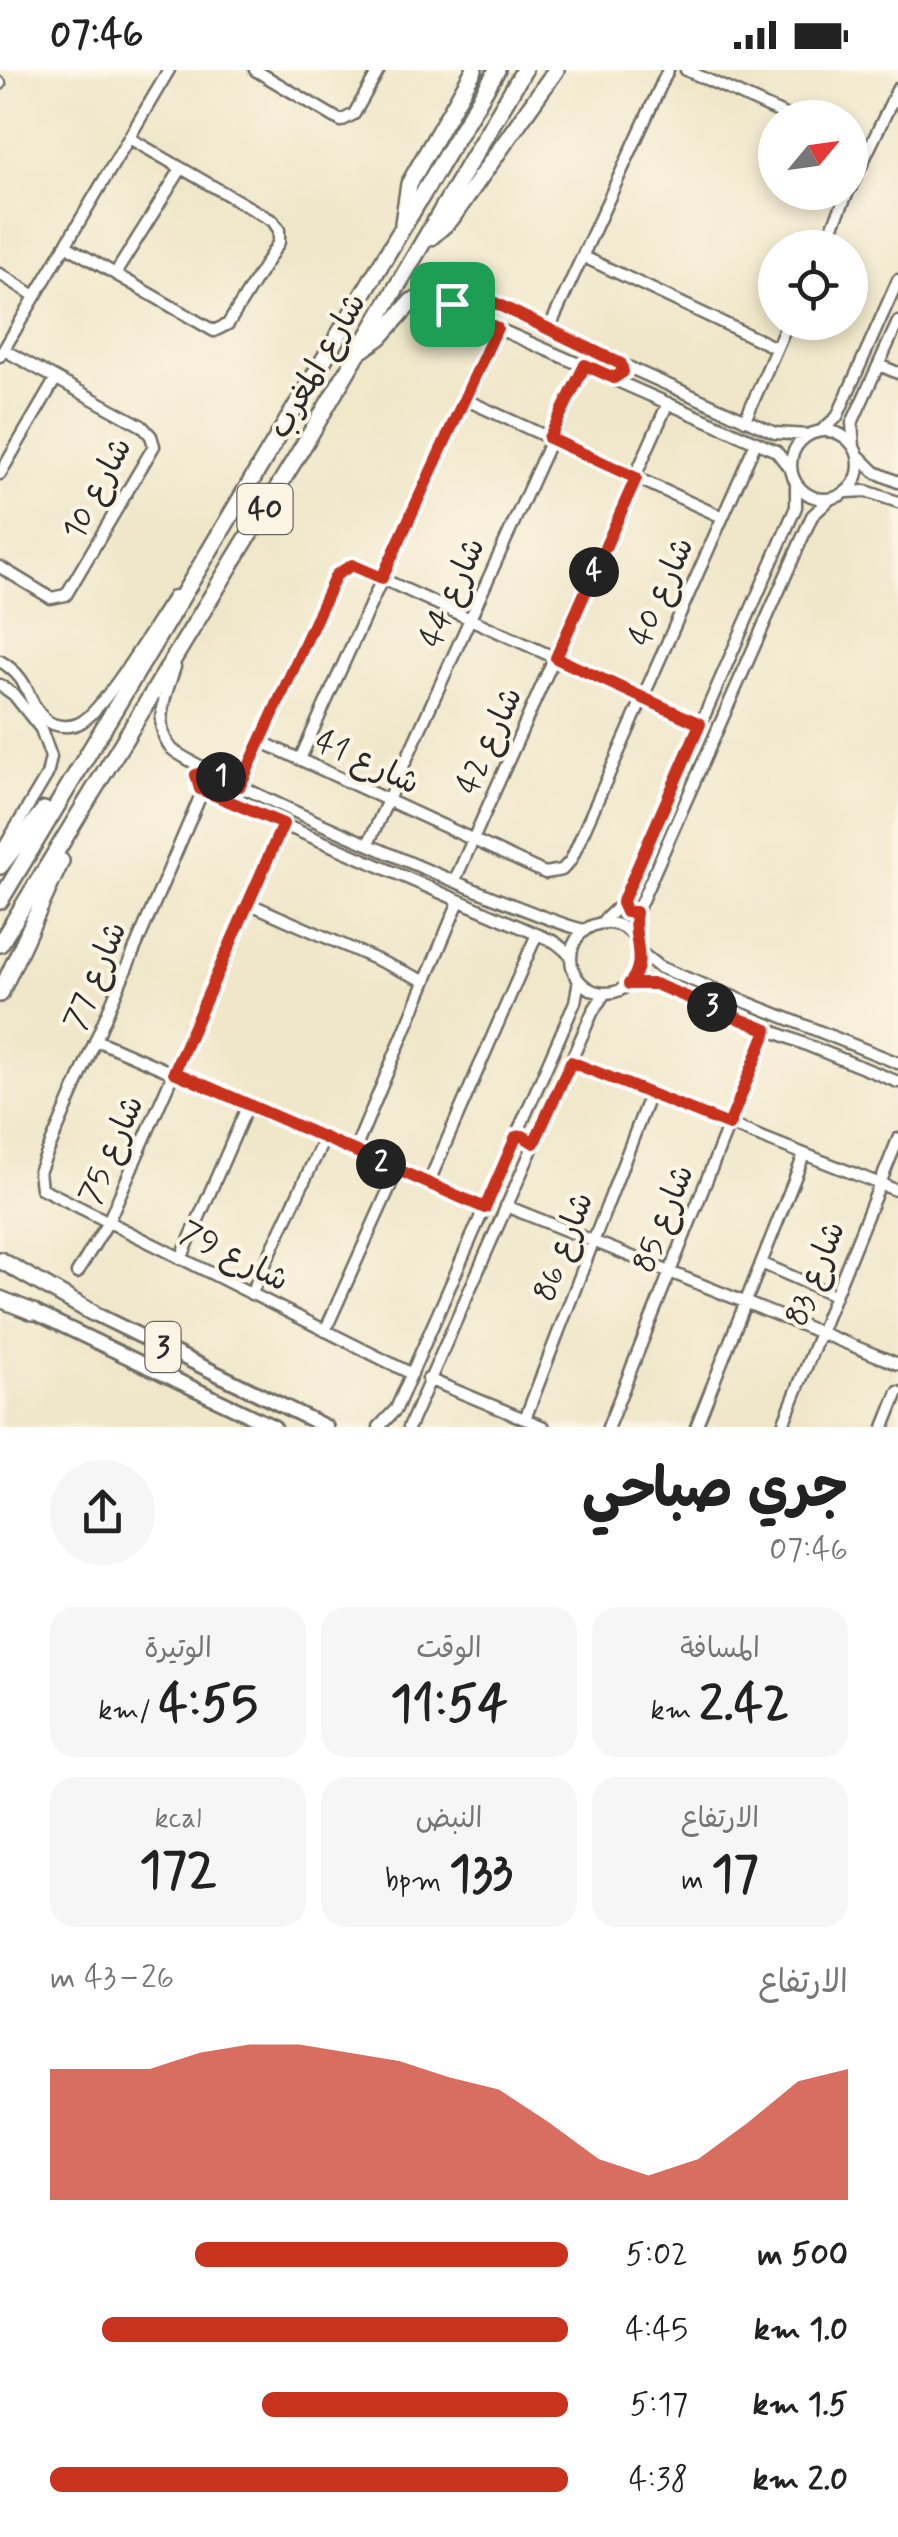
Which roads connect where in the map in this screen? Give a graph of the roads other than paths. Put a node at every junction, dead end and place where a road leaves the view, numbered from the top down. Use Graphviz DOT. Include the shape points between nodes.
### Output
graph roads {
  1 [pos="169,70"];
  2 [pos="255,70"];
  3 [pos="379,70"];
  4 [pos="474,70"];
  5 [pos="497,70"];
  6 [pos="524,70"];
  7 [pos="556,70"];
  8 [pos="668,70"];
  9 [pos="686,70"];
  10 [pos="898,88"];
  11 [pos="758,103"];
  12 [pos="129,138"];
  13 [pos="868,151"];
  14 [pos="181,169"];
  15 [pos="403,226"];
  16 [pos="424,242"];
  17 [pos="65,245"];
  18 [pos="584,257"];
  19 [pos="0,274"];
  20 [pos="115,274"];
  21 [pos="898,280"];
  22 [pos="35,296"];
  23 [pos="454,308"];
  24 [pos="898,322"];
  25 [pos="497,328"];
  26 [pos="548,331"];
  27 [pos="780,340"];
  28 [pos="776,348"];
  29 [pos="2,353"];
  30 [pos="356,353"];
  31 [pos="621,364"];
  32 [pos="585,365"];
  33 [pos="879,365"];
  34 [pos="898,373"];
  35 [pos="642,374"];
  36 [pos="614,378"];
  37 [pos="55,380"];
  38 [pos="636,388"];
  39 [pos="464,398"];
  40 [pos="668,403"];
  41 [pos="843,406"];
  42 [pos="856,413"];
  43 [pos="745,420"];
  44 [pos="821,431"];
  45 [pos="808,435"];
  46 [pos="549,438"];
  47 [pos="756,442"];
  48 [pos="856,451"];
  49 [pos="790,469"];
  50 [pos="0,474"];
  51 [pos="883,476"];
  52 [pos="636,478"];
  53 [pos="898,482"];
  54 [pos="796,484"];
  55 [pos="846,493"];
  56 [pos="876,493"];
  57 [pos="829,500"];
  58 [pos="898,502"];
  59 [pos="722,517"];
  60 [pos="791,519"];
  61 [pos="807,527"];
  62 [pos="215,538"];
  63 [pos="0,567"];
  64 [pos="382,578"];
  65 [pos="753,604"];
  66 [pos="769,614"];
  67 [pos="468,619"];
  68 [pos="743,627"];
  69 [pos="759,638"];
  70 [pos="179,652"];
  71 [pos="556,658"];
  72 [pos="0,661"];
  73 [pos="11,668"];
  74 [pos="1,685"];
  75 [pos="642,696"];
  76 [pos="700,724"];
  77 [pos="260,742"];
  78 [pos="300,759"];
  79 [pos="81,764"];
  80 [pos="207,770"];
  81 [pos="240,786"];
  82 [pos="203,790"];
  83 [pos="387,800"];
  84 [pos="664,807"];
  85 [pos="82,814"];
  86 [pos="678,815"];
  87 [pos="283,824"];
  88 [pos="655,828"];
  89 [pos="671,834"];
  90 [pos="472,841"];
  91 [pos="368,842"];
  92 [pos="0,854"];
  93 [pos="395,854"];
  94 [pos="421,865"];
  95 [pos="0,866"];
  96 [pos="562,870"];
  97 [pos="390,871"];
  98 [pos="411,880"];
  99 [pos="455,880"];
  100 [pos="459,900"];
  101 [pos="0,901"];
  102 [pos="622,903"];
  103 [pos="248,904"];
  104 [pos="636,912"];
  105 [pos="601,923"];
  106 [pos="585,930"];
  107 [pos="537,934"];
  108 [pos="635,940"];
  109 [pos="0,944"];
  110 [pos="640,952"];
  111 [pos="571,955"];
  112 [pos="659,967"];
  113 [pos="579,980"];
  114 [pos="425,982"];
  115 [pos="652,983"];
  116 [pos="629,984"];
  117 [pos="606,993"];
  118 [pos="0,994"];
  119 [pos="767,1030"];
  120 [pos="96,1040"];
  121 [pos="571,1062"];
  122 [pos="898,1063"];
  123 [pos="174,1072"];
  124 [pos="898,1082"];
  125 [pos="650,1094"];
  126 [pos="248,1105"];
  127 [pos="528,1112"];
  128 [pos="544,1123"];
  129 [pos="729,1125"];
  130 [pos="516,1137"];
  131 [pos="324,1139"];
  132 [pos="898,1140"];
  133 [pos="534,1143"];
  134 [pos="354,1152"];
  135 [pos="804,1155"];
  136 [pos="397,1171"];
  137 [pos="38,1181"];
  138 [pos="428,1184"];
  139 [pos="879,1184"];
  140 [pos="898,1192"];
  141 [pos="506,1206"];
  142 [pos="485,1208"];
  143 [pos="108,1222"];
  144 [pos="592,1242"];
  145 [pos="180,1258"];
  146 [pos="0,1264"];
  147 [pos="761,1264"];
  148 [pos="670,1272"];
  149 [pos="78,1273"];
  150 [pos="449,1290"];
  151 [pos="251,1294"];
  152 [pos="834,1295"];
  153 [pos="0,1296"];
  154 [pos="464,1298"];
  155 [pos="746,1302"];
  156 [pos="33,1312"];
  157 [pos="93,1313"];
  158 [pos="439,1314"];
  159 [pos="454,1322"];
  160 [pos="325,1331"];
  161 [pos="819,1332"];
  162 [pos="898,1364"];
  163 [pos="412,1374"];
  164 [pos="428,1379"];
  165 [pos="898,1392"];
  166 [pos="396,1409"];
  167 [pos="525,1419"];
  168 [pos="410,1423"];
  169 [pos="274,1427"];
  170 [pos="326,1427"];
  171 [pos="379,1427"];
  172 [pos="544,1427"];
  173 [pos="608,1427"];
  174 [pos="696,1427"];
  175 [pos="782,1427"];
  176 [pos="884,1427"];
  1 -- 12 [label="street"];
  2 -- 3 [label="street" via="340,121 354,114"];
  4 -- 15 [label="highway" via="410,184"];
  5 -- 15 [label="highway, شارع المغرب / 40"];
  6 -- 16 [label="highway, شارع المغرب / 40"];
  7 -- 16 [label="highway" via="451,219"];
  8 -- 18 [label="street"];
  9 -- 11 [label="street"];
  10 -- 13 [label="street"];
  12 -- 14 [label="street"];
  12 -- 17 [label="street"];
  14 -- 20 [label="street"];
  14 -- 20 [label="street" via="279,230 279,242 228,324 207,329"];
  15 -- 62 [label="highway, شارع المغرب / 40"];
  16 -- 30 [label="highway, شارع المغرب / 40"];
  17 -- 20 [label="street"];
  17 -- 22 [label="street"];
  18 -- 26 [label="street"];
  18 -- 28 [label="street"];
  19 -- 22 [label="street"];
  21 -- 41 [label="street"];
  22 -- 29 [label="street"];
  23 -- 25 [label="street"];
  23 -- 26 [label="street" via="453,294 464,288"];
  23 -- 30 [label="highway" via="412,301"];
  24 -- 33 [label="street"];
  25 -- 32 [label="street"];
  25 -- 39 [label="street"];
  26 -- 31 [label="street"];
  27 -- 28 [label="street"];
  28 -- 43 [label="street"];
  29 -- 37 [label="street, شارع 10"];
  30 -- 70 [label="highway, شارع المغرب / 40"];
  31 -- 35 [label="street"];
  31 -- 36 [label="street" via="623,372"];
  32 -- 36 [label="street"];
  32 -- 46 [label="street, شارع 44"];
  33 -- 34 [label="street"];
  33 -- 42 [label="street"];
  35 -- 38 [label="street" via="635,377"];
  35 -- 43 [label="street"];
  36 -- 38 [label="street"];
  37 -- 50 [label="street"];
  37 -- 63 [label="street, شارع 10" via="142,426 154,450 66,595 48,596"];
  38 -- 40 [label="street"];
  39 -- 46 [label="street"];
  39 -- 64 [label="street"];
  40 -- 47 [label="street"];
  40 -- 52 [label="street, شارع 42"];
  41 -- 42 [label="street" via="847,414"];
  41 -- 44 [label="street"];
  42 -- 48 [label="street"];
  43 -- 45 [label="street" via="784,436"];
  44 -- 45 [label="street"];
  44 -- 48 [label="street" via="840,434"];
  45 -- 49 [label="street" via="793,452"];
  46 -- 52 [label="street"];
  46 -- 67 [label="street, شارع 44"];
  47 -- 49 [label="street" via="780,454"];
  47 -- 59 [label="street, شارع 40"];
  48 -- 51 [label="street"];
  48 -- 55 [label="street" via="858,474"];
  49 -- 54 [label="street"];
  51 -- 53 [label="street"];
  51 -- 56 [label="street" via="874,482"];
  52 -- 59 [label="street"];
  52 -- 71 [label="street, شارع 42"];
  54 -- 57 [label="street" via="810,497"];
  54 -- 60 [label="street"];
  55 -- 56 [label="street"];
  55 -- 57 [label="street"];
  56 -- 58 [label="street"];
  57 -- 61 [label="street"];
  59 -- 75 [label="street, شارع 40"];
  60 -- 61 [label="street"];
  60 -- 65 [label="street"];
  61 -- 66 [label="street"];
  62 -- 73 [label="street" via="81,722 58,726 45,720"];
  62 -- 79 [label="highway, شارع المغرب / 40"];
  64 -- 67 [label="street"];
  64 -- 77 [label="street" via="354,566 334,579"];
  64 -- 78 [label="street"];
  65 -- 66 [label="street" via="755,612"];
  65 -- 68 [label="street"];
  66 -- 69 [label="street"];
  67 -- 71 [label="street"];
  67 -- 83 [label="street, شارع 44"];
  68 -- 69 [label="street"];
  68 -- 76 [label="street"];
  69 -- 86 [label="street"];
  70 -- 80 [label="street" via="164,702 163,734 176,754"];
  70 -- 85 [label="highway, شارع المغرب / 40"];
  71 -- 75 [label="street"];
  71 -- 90 [label="street, شارع 42"];
  72 -- 73 [label="street"];
  73 -- 74 [label="street" via="13,681"];
  74 -- 92 [label="street" via="41,730 51,757"];
  75 -- 76 [label="street"];
  75 -- 96 [label="street, شارع 40"];
  76 -- 84 [label="street"];
  77 -- 78 [label="street, شارع 41"];
  77 -- 81 [label="street"];
  78 -- 83 [label="street, شارع 41"];
  79 -- 95 [label="highway"];
  79 -- 101 [label="highway, شارع المغرب / 40"];
  80 -- 81 [label="street"];
  80 -- 82 [label="street, شارع 77" via="195,778"];
  81 -- 91 [label="street"];
  82 -- 87 [label="street"];
  82 -- 120 [label="street, شارع 77"];
  83 -- 90 [label="street, شارع 41"];
  83 -- 91 [label="street, شارع 44"];
  84 -- 86 [label="street"];
  84 -- 88 [label="street"];
  85 -- 109 [label="highway, شارع المغرب / 40"];
  85 -- 118 [label="highway"];
  86 -- 89 [label="street"];
  87 -- 97 [label="street"];
  87 -- 103 [label="street, شارع 75"];
  88 -- 89 [label="street"];
  88 -- 102 [label="street"];
  89 -- 104 [label="street"];
  90 -- 96 [label="street, شارع 41" via="545,873"];
  90 -- 99 [label="street, شارع 42"];
  91 -- 93 [label="street"];
  93 -- 94 [label="street"];
  93 -- 97 [label="street" via="398,864"];
  94 -- 98 [label="street" via="410,868"];
  94 -- 99 [label="street"];
  97 -- 98 [label="street"];
  98 -- 100 [label="street"];
  99 -- 106 [label="street"];
  100 -- 107 [label="street"];
  100 -- 114 [label="street"];
  102 -- 104 [label="street" via="626,912"];
  102 -- 105 [label="street"];
  103 -- 114 [label="street"];
  103 -- 123 [label="street, شارع 75"];
  104 -- 108 [label="street"];
  105 -- 106 [label="street"];
  105 -- 108 [label="street" via="620,926"];
  106 -- 111 [label="street"];
  107 -- 111 [label="street"];
  107 -- 138 [label="street"];
  108 -- 110 [label="street"];
  110 -- 112 [label="street"];
  110 -- 116 [label="street"];
  111 -- 113 [label="street"];
  112 -- 115 [label="street" via="650,972"];
  112 -- 122 [label="street"];
  113 -- 117 [label="street"];
  113 -- 127 [label="street"];
  114 -- 134 [label="street"];
  115 -- 116 [label="street"];
  115 -- 119 [label="street"];
  116 -- 117 [label="street"];
  117 -- 121 [label="street"];
  119 -- 124 [label="street"];
  119 -- 129 [label="street, شارع 85"];
  120 -- 123 [label="street"];
  120 -- 137 [label="street, شارع 77"];
  121 -- 125 [label="street"];
  121 -- 128 [label="street"];
  123 -- 126 [label="street"];
  123 -- 143 [label="street, شارع 75"];
  125 -- 129 [label="street"];
  125 -- 144 [label="street, شارع 86"];
  126 -- 131 [label="street"];
  126 -- 145 [label="street"];
  127 -- 128 [label="street" via="529,1120"];
  127 -- 130 [label="street"];
  128 -- 133 [label="street"];
  129 -- 135 [label="street"];
  129 -- 148 [label="street, شارع 85"];
  130 -- 133 [label="street"];
  130 -- 142 [label="street"];
  131 -- 134 [label="street"];
  131 -- 151 [label="street"];
  132 -- 139 [label="street, شارع 83"];
  133 -- 141 [label="street"];
  134 -- 136 [label="street"];
  135 -- 139 [label="street"];
  135 -- 147 [label="street"];
  136 -- 138 [label="street"];
  136 -- 160 [label="street"];
  137 -- 143 [label="street, شارع 79"];
  138 -- 142 [label="street"];
  139 -- 140 [label="street"];
  139 -- 152 [label="street, شارع 83"];
  141 -- 144 [label="street"];
  141 -- 154 [label="street"];
  142 -- 150 [label="street"];
  143 -- 145 [label="street, شارع 79"];
  143 -- 149 [label="street, شارع 75"];
  144 -- 148 [label="street"];
  144 -- 167 [label="street, شارع 86"];
  145 -- 151 [label="street, شارع 79"];
  146 -- 157 [label="highway"];
  147 -- 152 [label="street"];
  147 -- 155 [label="street"];
  148 -- 155 [label="street"];
  148 -- 173 [label="street, شارع 85"];
  150 -- 154 [label="street"];
  150 -- 158 [label="street"];
  151 -- 160 [label="street, شارع 79"];
  152 -- 161 [label="street, شارع 83"];
  153 -- 156 [label="highway"];
  154 -- 159 [label="street"];
  155 -- 161 [label="street"];
  155 -- 174 [label="street"];
  156 -- 169 [label="main road, 3"];
  157 -- 170 [label="main road, 3"];
  158 -- 159 [label="street" via="446,1312"];
  158 -- 163 [label="street"];
  159 -- 164 [label="street"];
  160 -- 163 [label="street, شارع 79"];
  161 -- 162 [label="street"];
  161 -- 175 [label="street, شارع 83"];
  163 -- 166 [label="street"];
  164 -- 167 [label="street"];
  164 -- 168 [label="street"];
  165 -- 176 [label="street"];
  166 -- 168 [label="street"];
  166 -- 171 [label="street"];
  167 -- 172 [label="street"];
}
